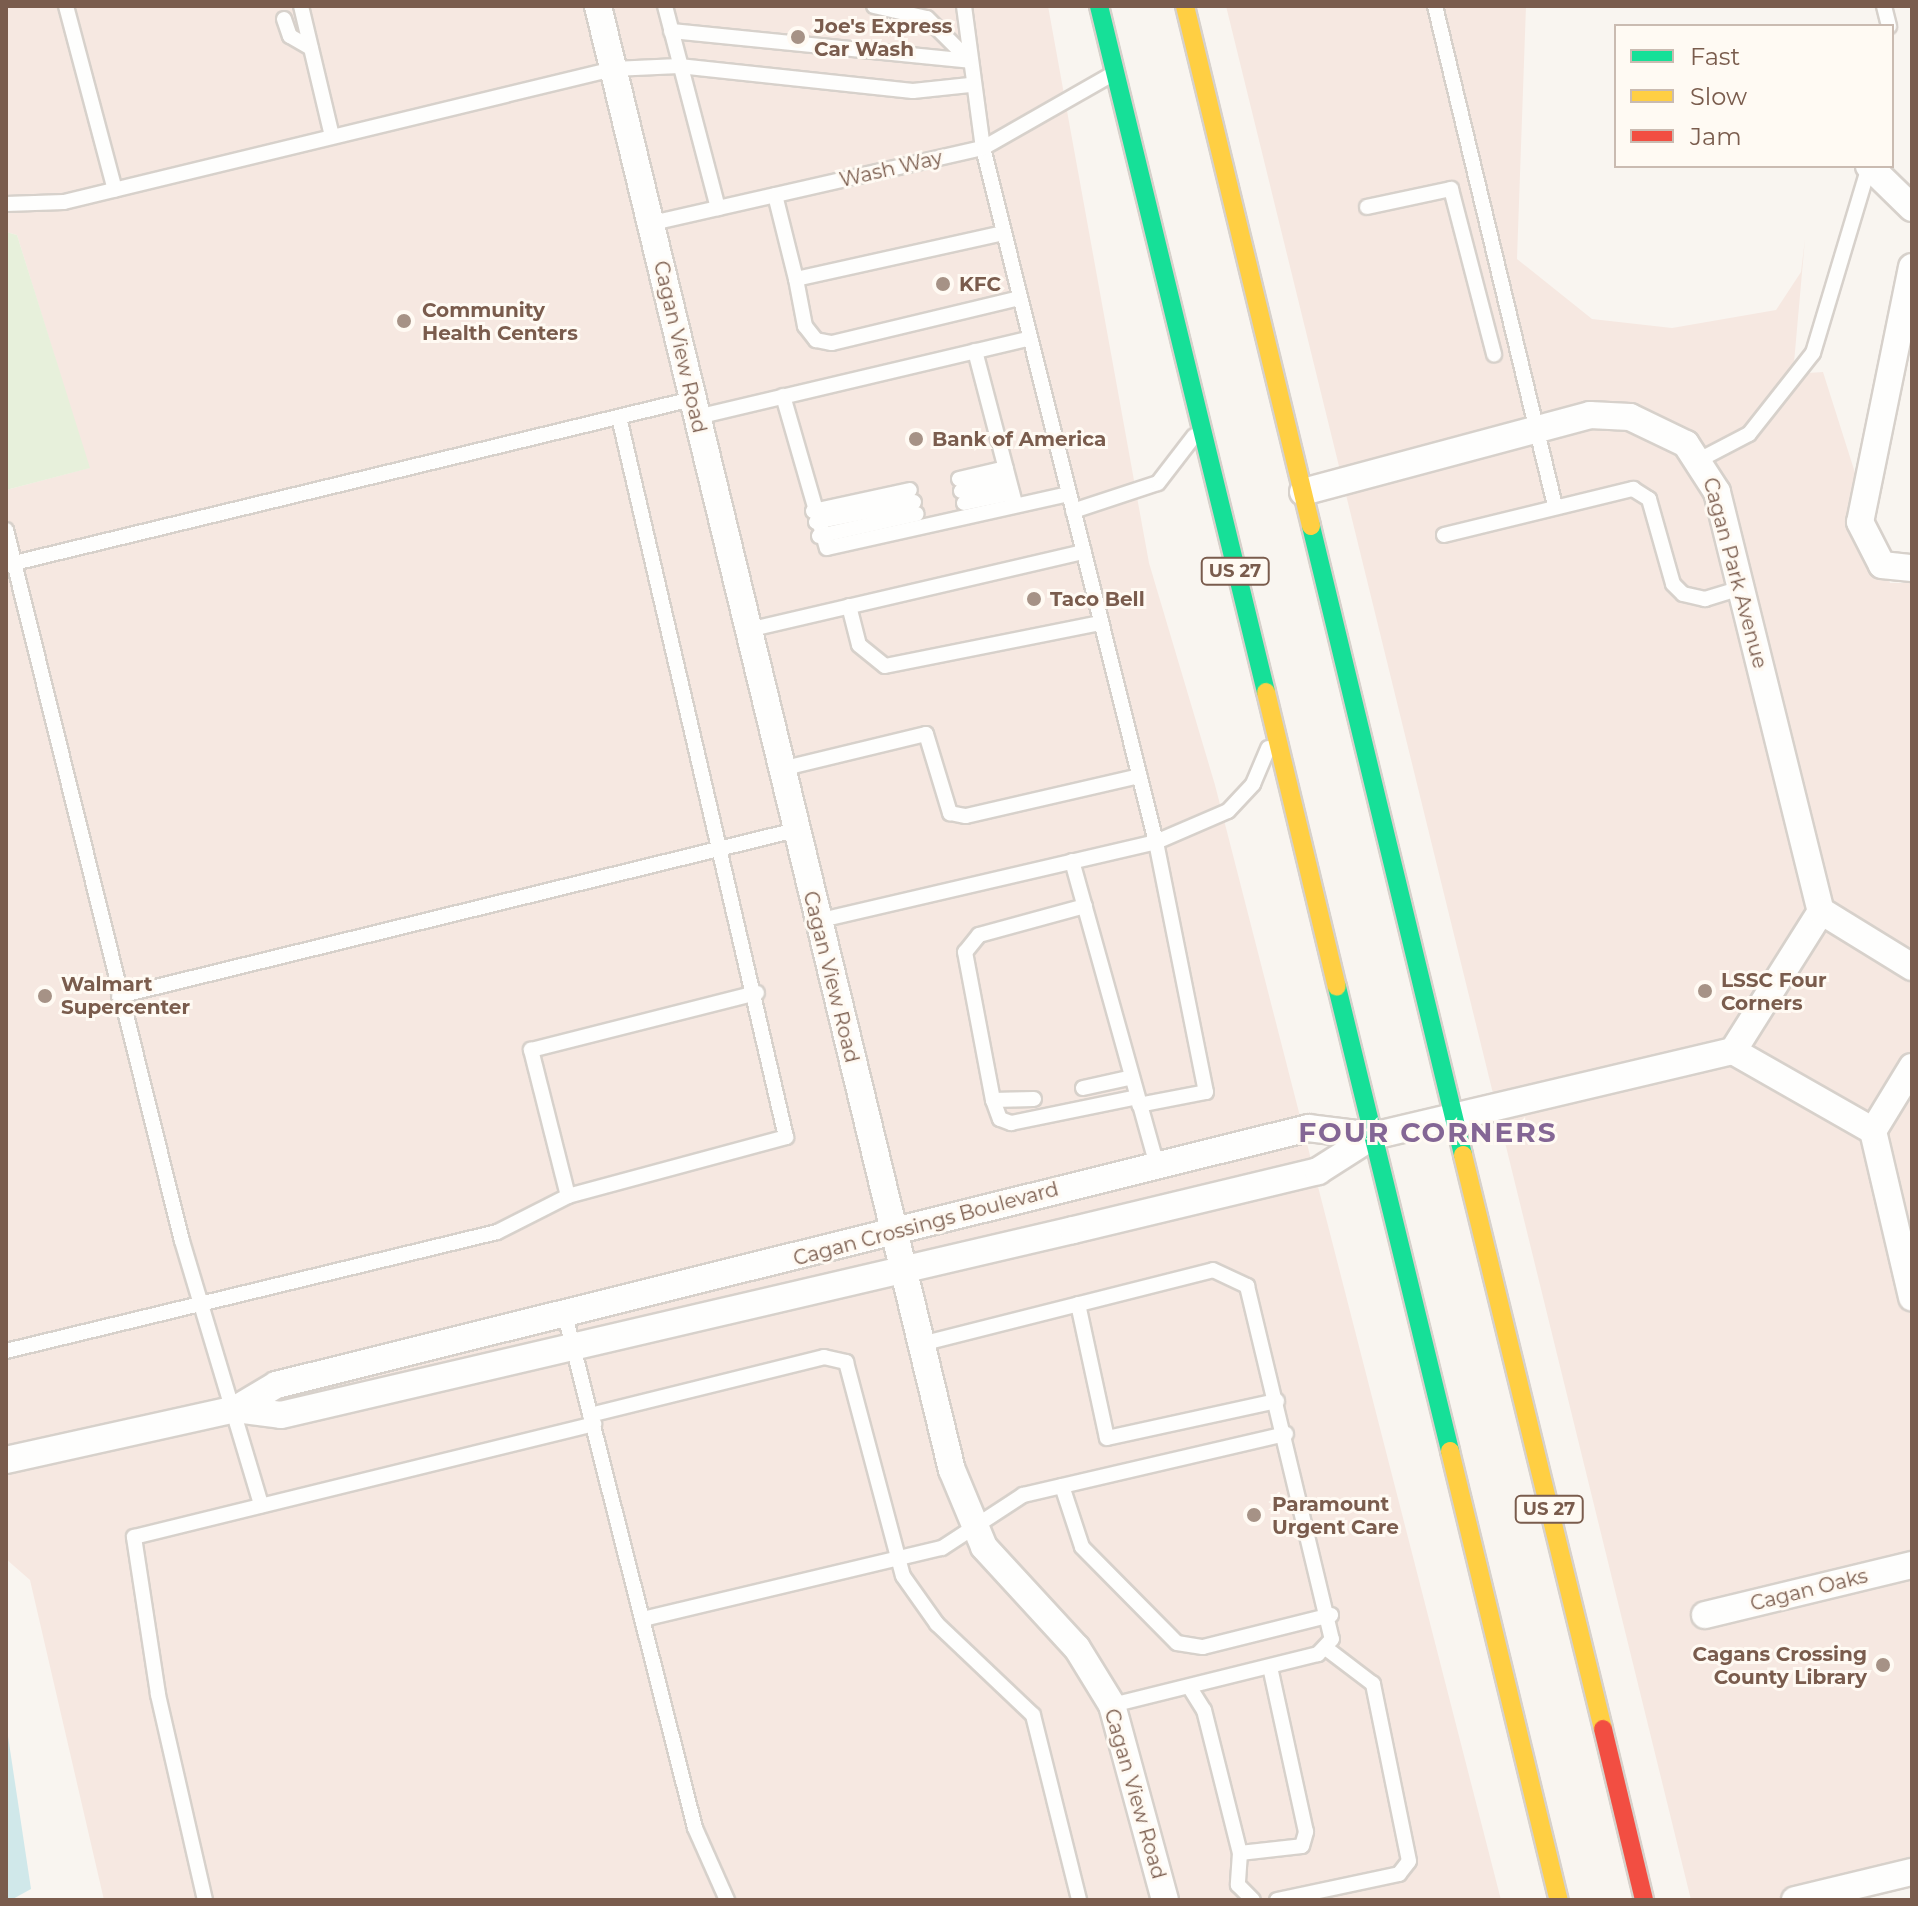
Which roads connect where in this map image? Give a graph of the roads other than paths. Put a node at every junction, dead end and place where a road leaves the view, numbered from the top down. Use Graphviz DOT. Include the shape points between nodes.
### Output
graph roads {
  1 [pos="66,6"];
  2 [pos="301,6"];
  3 [pos="598,6"];
  4 [pos="665,6"];
  5 [pos="874,6"];
  6 [pos="964,6"];
  7 [pos="1099,6"];
  8 [pos="1165,6"];
  9 [pos="1185,6"];
  10 [pos="1435,6"];
  11 [pos="284,19"];
  12 [pos="671,31"];
  13 [pos="311,48"];
  14 [pos="971,61"];
  15 [pos="679,66"];
  16 [pos="613,69"];
  17 [pos="1115,73"];
  18 [pos="970,85"];
  19 [pos="1205,90"];
  20 [pos="332,136"];
  21 [pos="983,148"];
  22 [pos="1868,168"];
  23 [pos="1871,168"];
  24 [pos="115,190"];
  25 [pos="775,195"];
  26 [pos="6,204"];
  27 [pos="1367,207"];
  28 [pos="718,208"];
  29 [pos="1912,208"];
  30 [pos="652,223"];
  31 [pos="1004,233"];
  32 [pos="1912,267"];
  33 [pos="796,279"];
  34 [pos="1020,298"];
  35 [pos="1030,338"];
  36 [pos="975,351"];
  37 [pos="1494,354"];
  38 [pos="783,396"];
  39 [pos="694,408"];
  40 [pos="619,417"];
  41 [pos="1201,425"];
  42 [pos="1537,428"];
  43 [pos="1701,459"];
  44 [pos="1010,487"];
  45 [pos="1303,492"];
  46 [pos="1069,494"];
  47 [pos="1555,506"];
  48 [pos="1073,511"];
  49 [pos="817,527"];
  50 [pos="6,530"];
  51 [pos="1444,535"];
  52 [pos="1084,552"];
  53 [pos="9,567"];
  54 [pos="1912,568"];
  55 [pos="1741,588"];
  56 [pos="849,606"];
  57 [pos="1101,623"];
  58 [pos="748,630"];
  59 [pos="1274,733"];
  60 [pos="781,769"];
  61 [pos="1139,776"];
  62 [pos="796,830"];
  63 [pos="1156,842"];
  64 [pos="723,849"];
  65 [pos="1072,861"];
  66 [pos="1085,906"];
  67 [pos="1821,911"];
  68 [pos="817,921"];
  69 [pos="1912,967"];
  70 [pos="757,993"];
  71 [pos="119,996"];
  72 [pos="1733,1051"];
  73 [pos="1912,1067"];
  74 [pos="1128,1078"];
  75 [pos="1083,1088"];
  76 [pos="1034,1099"];
  77 [pos="993,1100"];
  78 [pos="1136,1101"];
  79 [pos="1454,1117"];
  80 [pos="1873,1131"];
  81 [pos="1373,1136"];
  82 [pos="1157,1165"];
  83 [pos="568,1196"];
  84 [pos="894,1232"];
  85 [pos="903,1267"];
  86 [pos="1912,1297"];
  87 [pos="1078,1304"];
  88 [pos="200,1305"];
  89 [pos="565,1315"];
  90 [pos="571,1344"];
  91 [pos="921,1344"];
  92 [pos="6,1351"];
  93 [pos="1277,1401"];
  94 [pos="236,1409"];
  95 [pos="592,1419"];
  96 [pos="1286,1434"];
  97 [pos="6,1460"];
  98 [pos="1062,1486"];
  99 [pos="261,1505"];
  100 [pos="973,1529"];
  101 [pos="896,1560"];
  102 [pos="1912,1565"];
  103 [pos="1331,1615"];
  104 [pos="1705,1615"];
  105 [pos="643,1619"];
  106 [pos="1327,1649"];
  107 [pos="1270,1667"];
  108 [pos="1190,1688"];
  109 [pos="1112,1705"];
  110 [pos="1524,1758"];
  111 [pos="1553,1783"];
  112 [pos="1240,1853"];
  113 [pos="1912,1872"];
  114 [pos="1557,1899"];
  115 [pos="205,1900"];
  116 [pos="727,1900"];
  117 [pos="1079,1900"];
  118 [pos="1165,1900"];
  119 [pos="1253,1900"];
  120 [pos="1277,1900"];
  121 [pos="1644,1900"];
  122 [pos="1795,1900"];
  1 -- 24 [label="lane"];
  2 -- 13 [label="lane"];
  3 -- 16 [label="street, Cagan View Road"];
  4 -- 12 [label="lane"];
  5 -- 14 [label="lane" via="927,18"];
  6 -- 14 [label="lane"];
  7 -- 17 [label="highway, US 27"];
  8 -- 19 [label="highway"];
  9 -- 19 [label="highway, US 27"];
  10 -- 42 [label="lane"];
  11 -- 13 [label="lane" via="290,36"];
  12 -- 14 [label="lane"];
  12 -- 15 [label="lane"];
  13 -- 20 [label="lane"];
  14 -- 18 [label="lane"];
  15 -- 16 [label="lane"];
  15 -- 18 [label="lane" via="913,91"];
  15 -- 28 [label="lane"];
  16 -- 20 [label="lane"];
  16 -- 30 [label="street, Cagan View Road"];
  17 -- 21 [label="lane, Wash Way"];
  17 -- 41 [label="highway, US 27"];
  18 -- 21 [label="lane"];
  19 -- 45 [label="highway, US 27"];
  20 -- 24 [label="lane"];
  21 -- 25 [label="lane, Wash Way"];
  21 -- 31 [label="lane"];
  22 -- 43 [label="lane" via="1813,353 1785,398 1749,434"];
  23 -- 29 [label="street"];
  24 -- 26 [label="lane"];
  25 -- 28 [label="lane, Wash Way"];
  25 -- 33 [label="lane"];
  27 -- 37 [label="lane" via="1451,189"];
  28 -- 30 [label="lane, Wash Way"];
  30 -- 39 [label="street, Cagan View Road"];
  31 -- 33 [label="lane"];
  31 -- 34 [label="lane"];
  32 -- 54 [label="street" via="1860,522 1882,565"];
  33 -- 34 [label="lane" via="805,326 816,340 832,343"];
  34 -- 35 [label="lane"];
  35 -- 36 [label="lane"];
  35 -- 46 [label="lane"];
  36 -- 38 [label="lane"];
  36 -- 44 [label="lane"];
  38 -- 39 [label="lane"];
  38 -- 49 [label="lane"];
  39 -- 40 [label="lane"];
  39 -- 58 [label="street, Cagan View Road"];
  40 -- 53 [label="lane"];
  40 -- 64 [label="lane"];
  41 -- 48 [label="lane" via="1158,483"];
  41 -- 59 [label="highway, US 27"];
  42 -- 43 [label="street, Cagan Park Avenue" via="1590,415 1630,417 1670,432"];
  42 -- 45 [label="street, Cagan Park Avenue"];
  42 -- 47 [label="lane"];
  43 -- 55 [label="street, Cagan Park Avenue"];
  44 -- 44 [label="lane" via="961,491"];
  44 -- 46 [label="lane"];
  44 -- 49 [label="lane" via="853,546 827,548"];
  45 -- 79 [label="highway, US 27"];
  46 -- 48 [label="lane"];
  47 -- 51 [label="lane"];
  47 -- 55 [label="lane" via="1633,489 1649,499 1673,584 1683,594 1705,599"];
  48 -- 52 [label="lane"];
  49 -- 49 [label="lane" via="914,502"];
  50 -- 53 [label="lane"];
  52 -- 56 [label="lane"];
  52 -- 57 [label="lane"];
  53 -- 71 [label="lane"];
  55 -- 67 [label="street, Cagan Park Avenue"];
  56 -- 57 [label="lane" via="859,645 885,666"];
  56 -- 58 [label="lane"];
  57 -- 61 [label="lane"];
  58 -- 60 [label="street, Cagan View Road"];
  59 -- 63 [label="lane" via="1253,784 1228,811"];
  59 -- 81 [label="highway, US 27"];
  60 -- 61 [label="lane" via="926,734 950,813 966,816"];
  60 -- 62 [label="street, Cagan View Road"];
  61 -- 63 [label="lane"];
  62 -- 64 [label="lane"];
  62 -- 68 [label="street, Cagan View Road"];
  63 -- 65 [label="lane"];
  63 -- 78 [label="lane" via="1206,1092"];
  64 -- 70 [label="lane"];
  64 -- 71 [label="lane"];
  65 -- 66 [label="lane"];
  65 -- 68 [label="lane"];
  66 -- 74 [label="lane"];
  66 -- 77 [label="lane" via="979,935 965,952"];
  67 -- 69 [label="street"];
  67 -- 72 [label="street"];
  68 -- 84 [label="street, Cagan View Road"];
  70 -- 83 [label="lane" via="787,1119 782,1143"];
  70 -- 83 [label="lane" via="531,1050"];
  71 -- 88 [label="lane"];
  72 -- 79 [label="street"];
  72 -- 80 [label="street"];
  73 -- 80 [label="street"];
  74 -- 75 [label="lane"];
  74 -- 78 [label="lane"];
  76 -- 77 [label="lane"];
  77 -- 78 [label="lane" via="1000,1119 1011,1123"];
  78 -- 82 [label="lane"];
  79 -- 81 [label="street"];
  79 -- 121 [label="highway, US 27"];
  80 -- 86 [label="street"];
  81 -- 82 [label="street, Cagan Crossings Boulevard" via="1308,1128"];
  81 -- 85 [label="street, Cagan Crossings Boulevard" via="1315,1172"];
  81 -- 110 [label="highway, US 27"];
  82 -- 84 [label="street, Cagan Crossings Boulevard"];
  83 -- 88 [label="lane" via="497,1232"];
  84 -- 85 [label="street, Cagan View Road"];
  84 -- 89 [label="street, Cagan Crossings Boulevard"];
  85 -- 90 [label="street, Cagan Crossings Boulevard"];
  85 -- 91 [label="street, Cagan View Road"];
  87 -- 91 [label="lane"];
  87 -- 93 [label="lane" via="1213,1270 1233,1274 1247,1286"];
  87 -- 93 [label="lane" via="1107,1438"];
  88 -- 92 [label="lane"];
  88 -- 94 [label="lane"];
  89 -- 90 [label="lane"];
  89 -- 94 [label="street, Cagan Crossings Boulevard" via="276,1385"];
  90 -- 94 [label="street, Cagan Crossings Boulevard" via="281,1415"];
  90 -- 95 [label="lane"];
  91 -- 100 [label="street, Cagan View Road"];
  93 -- 96 [label="lane"];
  94 -- 97 [label="street, Cagan Crossings Boulevard"];
  94 -- 99 [label="lane"];
  95 -- 99 [label="lane"];
  95 -- 101 [label="lane" via="840,1358"];
  95 -- 105 [label="lane"];
  96 -- 98 [label="lane"];
  96 -- 103 [label="lane"];
  98 -- 100 [label="lane" via="1009,1501"];
  98 -- 103 [label="lane" via="1082,1547 1166,1637 1203,1647"];
  99 -- 115 [label="lane" via="134,1537 158,1694"];
  100 -- 101 [label="lane" via="942,1548"];
  100 -- 109 [label="street, Cagan View Road" via="1011,1582 1077,1648"];
  101 -- 105 [label="lane"];
  101 -- 117 [label="lane" via="923,1608 1033,1715"];
  102 -- 104 [label="street, Cagan Oaks"];
  103 -- 106 [label="lane"];
  105 -- 116 [label="lane" via="695,1828"];
  106 -- 107 [label="lane"];
  106 -- 120 [label="lane" via="1373,1684 1409,1861 1399,1874"];
  107 -- 108 [label="lane"];
  107 -- 112 [label="lane" via="1306,1832 1302,1846"];
  108 -- 109 [label="lane"];
  108 -- 112 [label="lane" via="1204,1710"];
  109 -- 118 [label="street, Cagan View Road"];
  110 -- 111 [label="highway"];
  110 -- 114 [label="highway, US 27"];
  112 -- 119 [label="lane" via="1238,1885"];
  113 -- 122 [label="street"];
}
